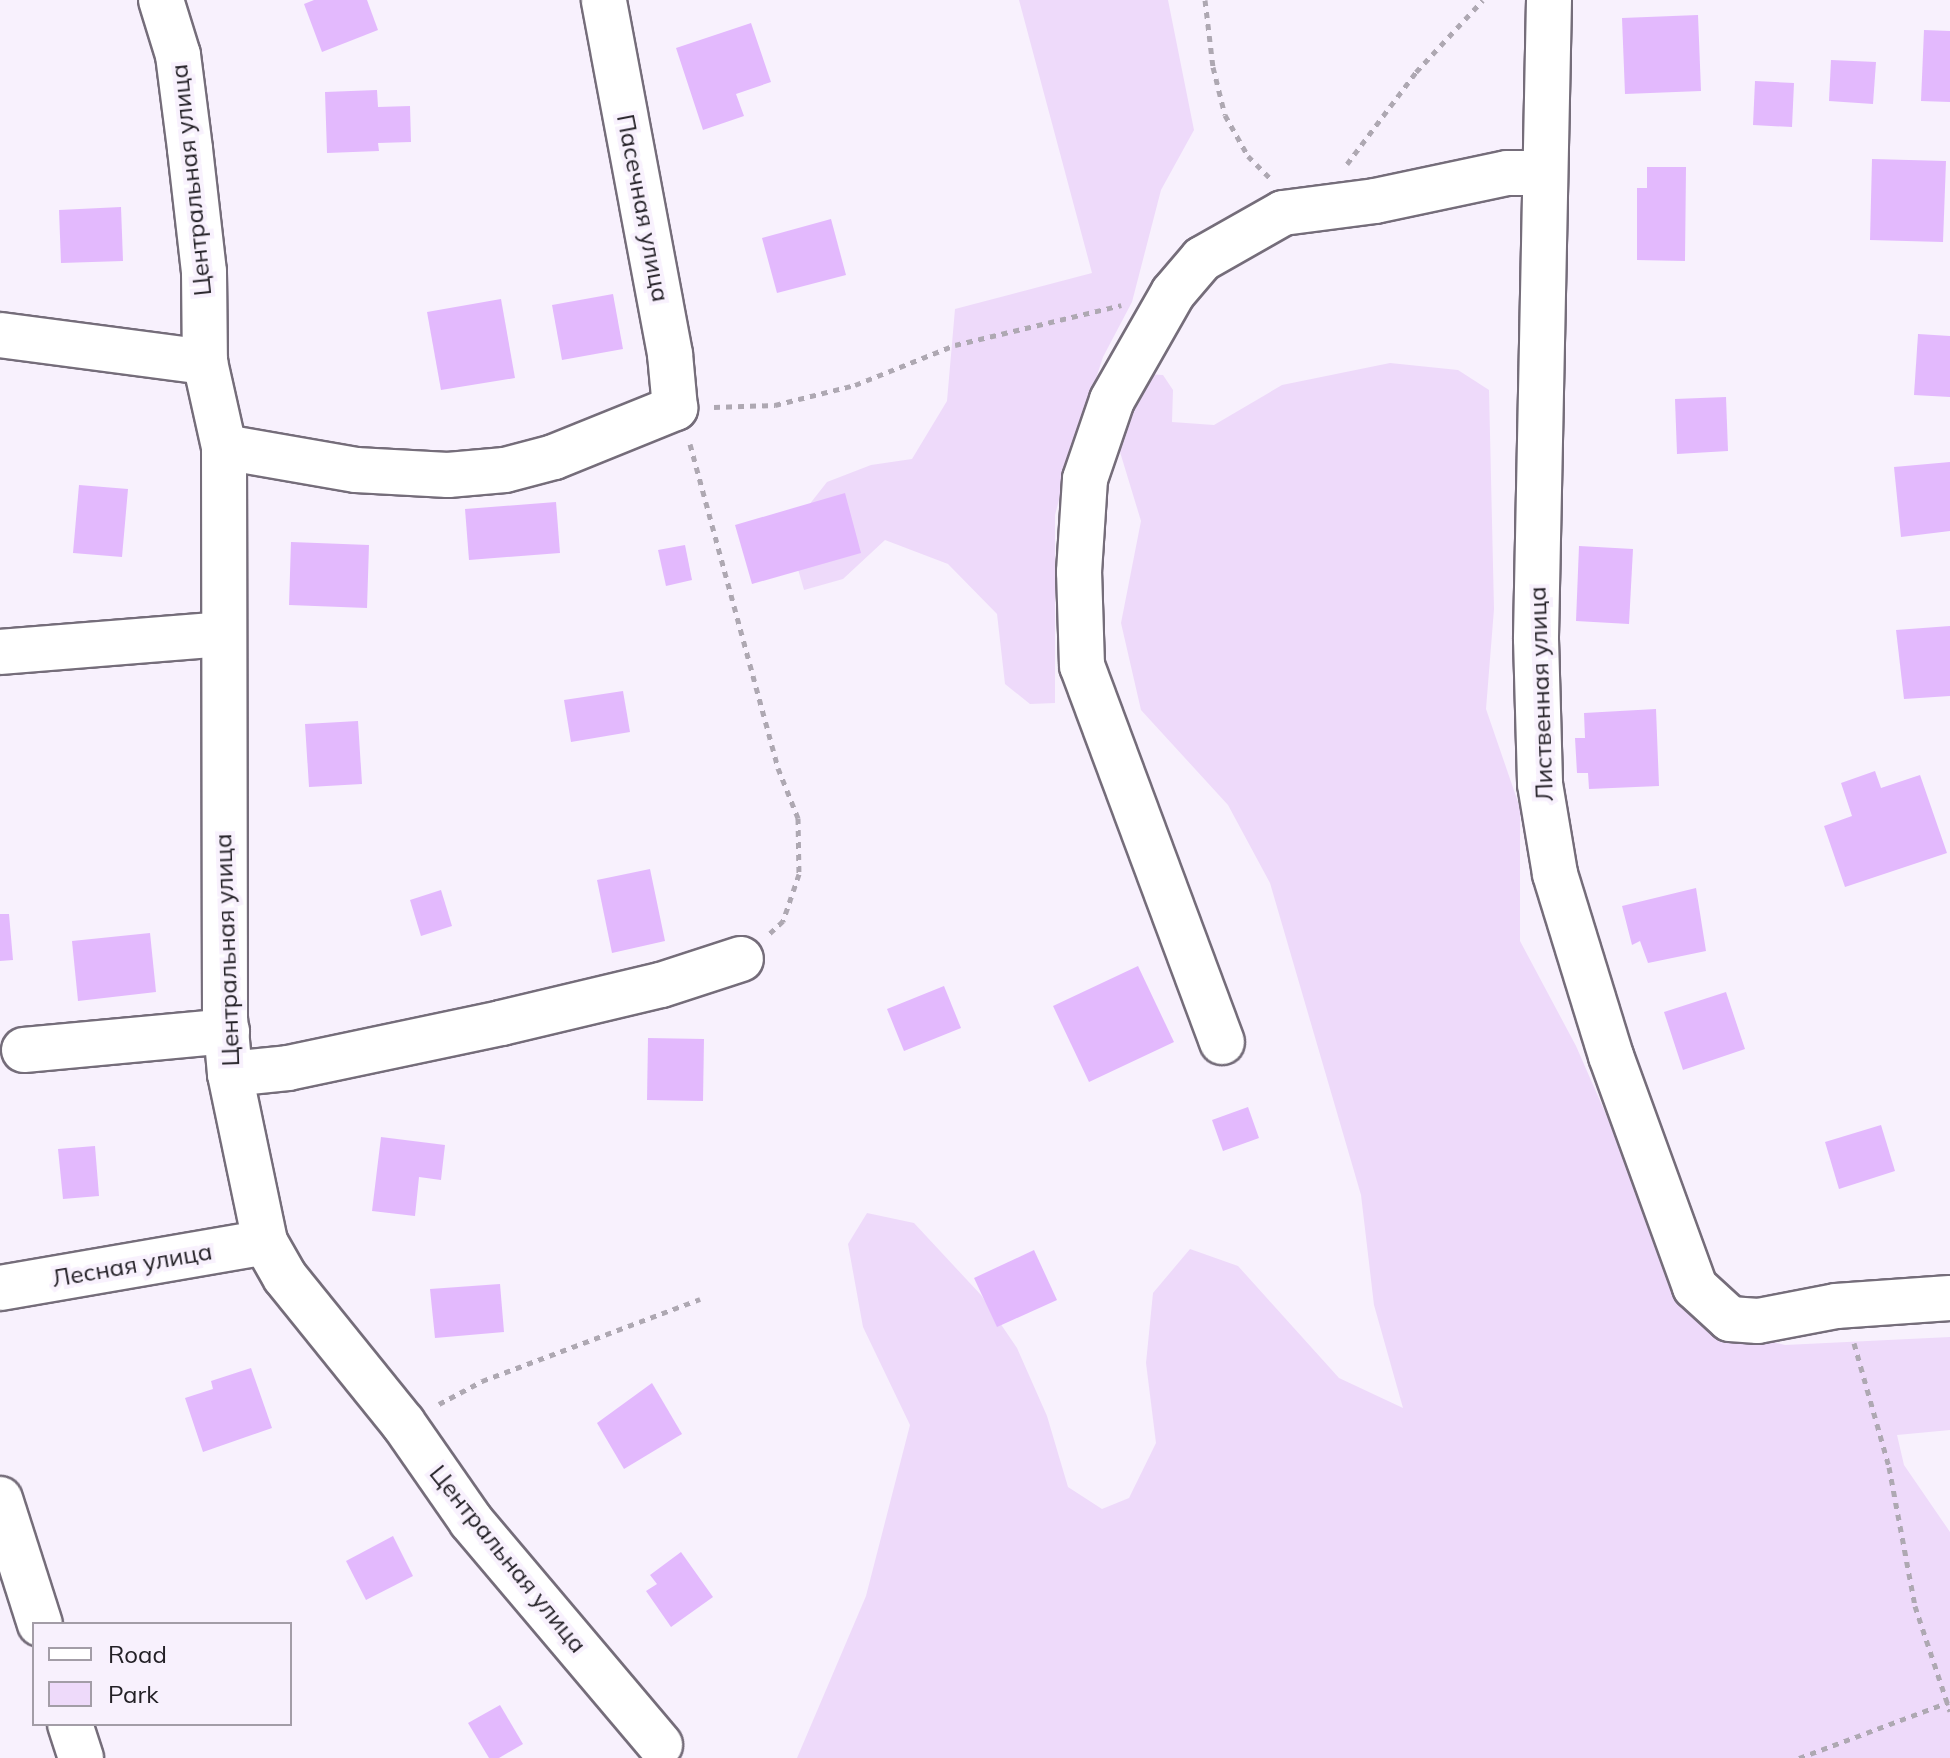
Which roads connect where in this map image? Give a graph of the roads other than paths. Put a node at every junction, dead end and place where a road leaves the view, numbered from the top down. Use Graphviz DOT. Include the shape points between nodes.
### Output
graph roads {
  1 [pos="161,0"];
  2 [pos="1549,0"];
  3 [pos="605,4"];
  4 [pos="1543,173"];
  5 [pos="0,335"];
  6 [pos="205,362"];
  7 [pos="224,447"];
  8 [pos="222,634"];
  9 [pos="0,652"];
  10 [pos="741,959"];
  11 [pos="227,1031"];
  12 [pos="1222,1042"];
  13 [pos="24,1050"];
  14 [pos="230,1074"];
  15 [pos="265,1242"];
  16 [pos="0,1288"];
  17 [pos="1950,1298"];
  18 [pos="0,1499"];
  19 [pos="39,1622"];
  20 [pos="71,1726"];
  21 [pos="660,1745"];
  22 [pos="81,1758"];
  1 -- 6 [label="street, Центральная улица" via="178,55 190,149 204,272"];
  2 -- 4 [label="street, Лиственная улица"];
  3 -- 7 [label="street, Пасечная улица" via="670,354 675,408 554,457 476,473 356,470"];
  4 -- 12 [label="street" via="1507,173 1283,213 1202,259 1173,293 1112,400 1085,479 1079,572 1082,666"];
  4 -- 17 [label="street, Лиственная улица" via="1536,639 1540,784 1555,874 1611,1056 1695,1287 1730,1319 1758,1321 1836,1306"];
  5 -- 6 [label="street"];
  6 -- 7 [label="street, Центральная улица"];
  7 -- 8 [label="street, Центральная улица"];
  8 -- 9 [label="street"];
  8 -- 11 [label="street, Центральная улица"];
  10 -- 14 [label="street" via="661,985 501,1023 288,1068"];
  11 -- 13 [label="street"];
  11 -- 14 [label="street, Центральная улица"];
  14 -- 15 [label="street, Центральная улица"];
  15 -- 16 [label="street, Лесная улица"];
  15 -- 21 [label="street, Центральная улица" via="285,1277 403,1423 471,1521"];
  18 -- 19 [label="street"];
  20 -- 22 [label="street"];
}
